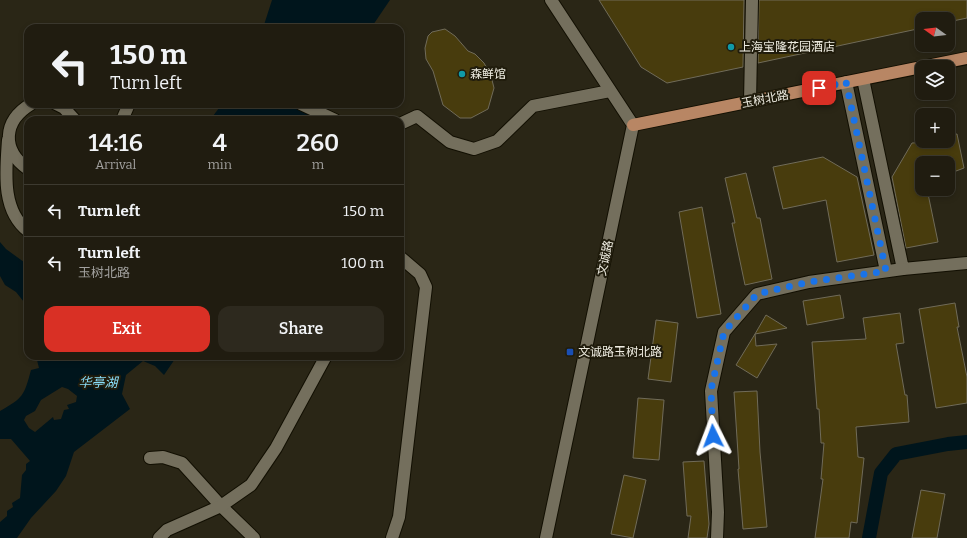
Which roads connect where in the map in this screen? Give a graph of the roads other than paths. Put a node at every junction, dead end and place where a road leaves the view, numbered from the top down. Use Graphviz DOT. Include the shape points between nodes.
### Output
graph roads {
  1 [pos="551,0"];
  2 [pos="752,0"];
  3 [pos="967,58"];
  4 [pos="863,78"];
  5 [pos="846,82"];
  6 [pos="610,91"];
  7 [pos="750,102"];
  8 [pos="24,108"];
  9 [pos="64,108"];
  10 [pos="311,108"];
  11 [pos="71,116"];
  12 [pos="327,116"];
  13 [pos="404,122"];
  14 [pos="633,125"];
  15 [pos="8,140"];
  16 [pos="24,166"];
  17 [pos="24,226"];
  18 [pos="404,260"];
  19 [pos="967,263"];
  20 [pos="903,269"];
  21 [pos="886,271"];
  22 [pos="324,360"];
  23 [pos="150,458"];
  24 [pos="221,506"];
  25 [pos="159,538"];
  26 [pos="254,538"];
  27 [pos="392,538"];
  28 [pos="546,538"];
  29 [pos="717,538"];
  1 -- 6 [label="street"];
  2 -- 7 [label="street"];
  3 -- 4 [label="main road, 玉树北路"];
  4 -- 5 [label="main road, 玉树北路"];
  4 -- 20 [label="street"];
  5 -- 7 [label="main road, 玉树北路"];
  5 -- 21 [label="street"];
  6 -- 13 [label="street" via="533,106 497,141 474,149 450,142 417,116"];
  6 -- 14 [label="street"];
  7 -- 14 [label="main road, 玉树北路"];
  8 -- 15 [label="street" via="14,118"];
  9 -- 11 [label="street"];
  10 -- 12 [label="street"];
  14 -- 28 [label="street, 文诚路"];
  15 -- 16 [label="street" via="11,152"];
  15 -- 17 [label="street" via="8,195 14,214"];
  18 -- 27 [label="street" via="420,274 426,287 399,517"];
  19 -- 20 [label="street"];
  20 -- 21 [label="street"];
  21 -- 29 [label="street" via="809,282 757,294 724,332 711,390 718,512"];
  22 -- 24 [label="street" via="276,448 251,485"];
  23 -- 24 [label="street" via="163,457 182,463"];
  24 -- 25 [label="street" via="167,530"];
  24 -- 26 [label="street"];
}
